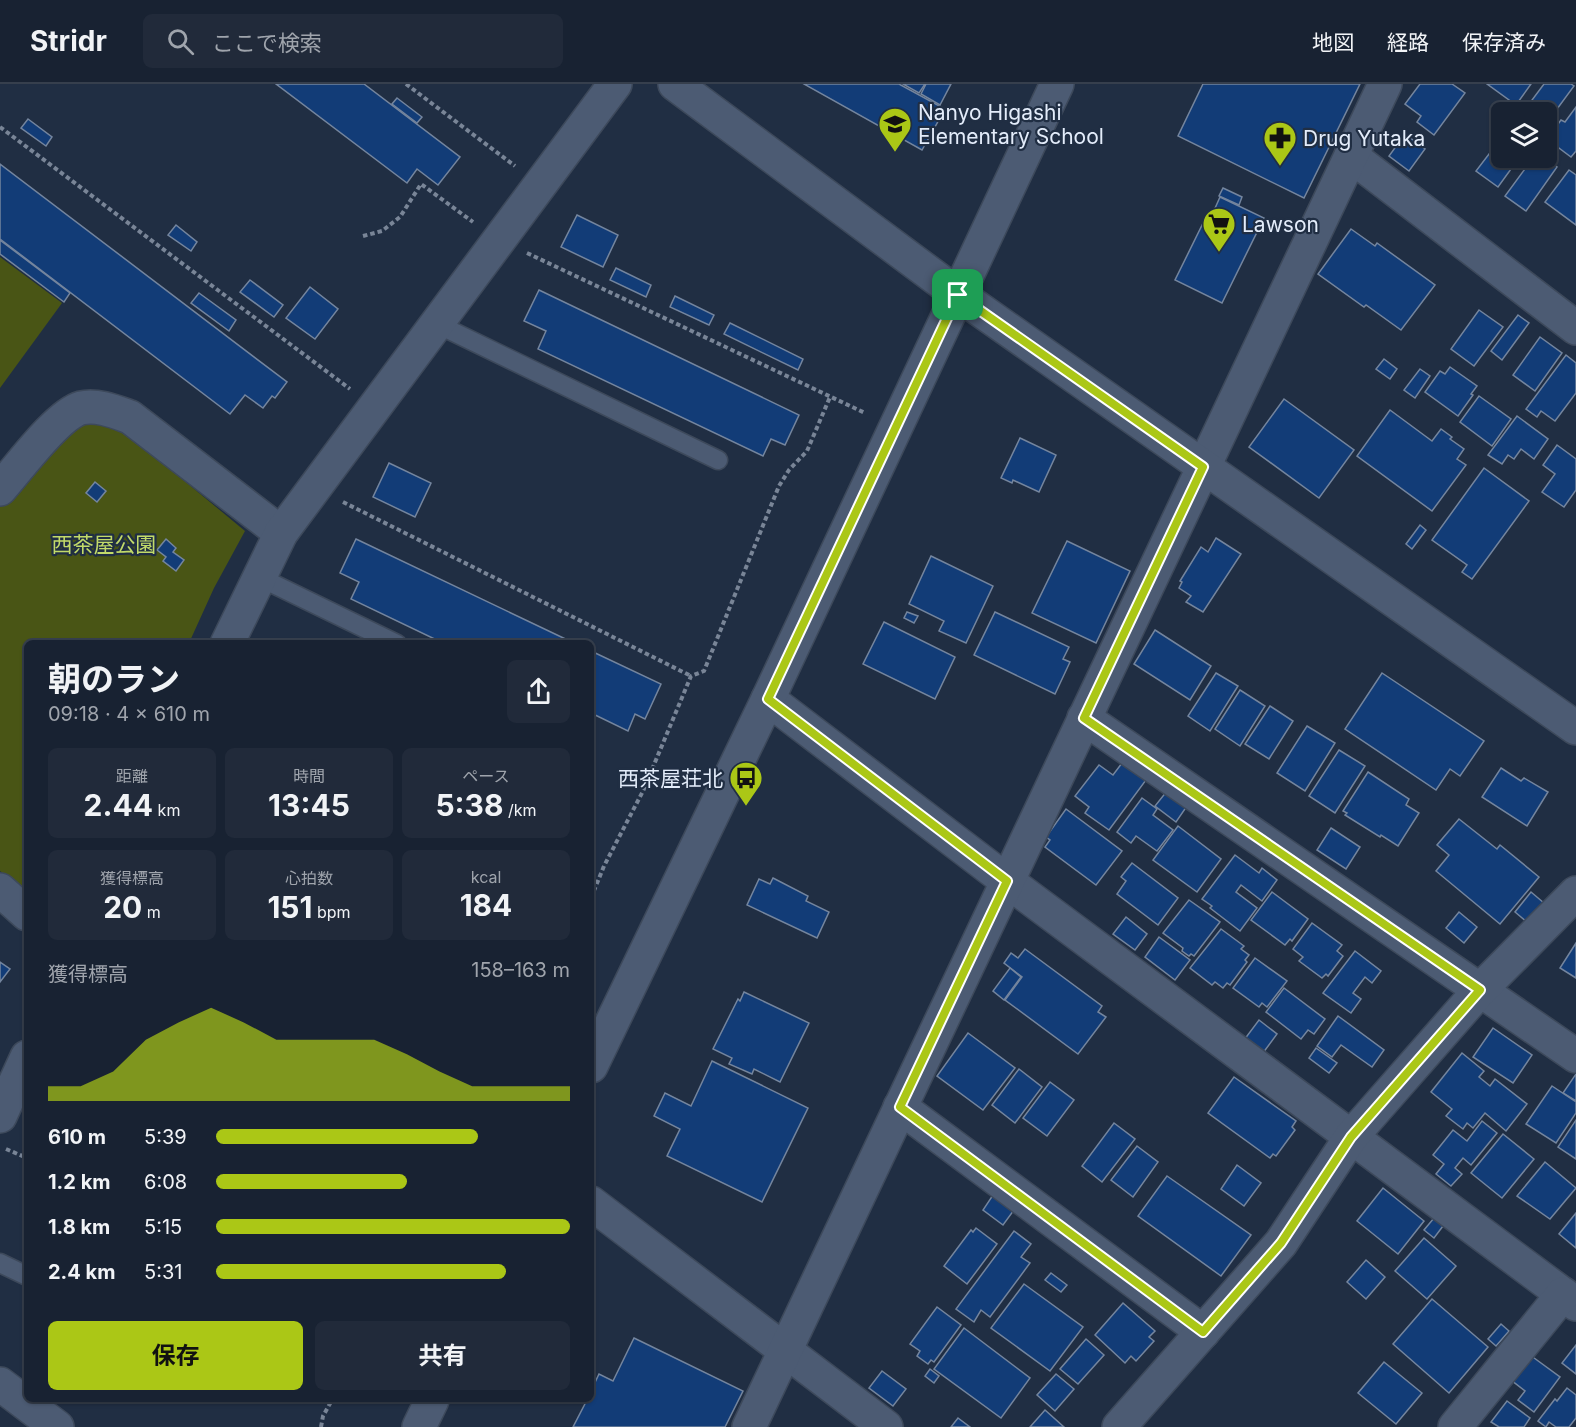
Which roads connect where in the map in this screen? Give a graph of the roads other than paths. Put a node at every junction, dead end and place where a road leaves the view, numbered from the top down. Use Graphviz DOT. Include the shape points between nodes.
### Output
graph roads {
  1 [pos="615,84"];
  2 [pos="675,84"];
  3 [pos="1058,84"];
  4 [pos="1385,84"];
  5 [pos="1351,156"];
  6 [pos="958,295"];
  7 [pos="436,324"];
  8 [pos="1576,328"];
  9 [pos="718,460"];
  10 [pos="1203,467"];
  11 [pos="0,489"];
  12 [pos="281,533"];
  13 [pos="259,577"];
  14 [pos="229,640"];
  15 [pos="389,640"];
  16 [pos="768,699"];
  17 [pos="1084,718"];
  18 [pos="1576,728"];
  19 [pos="1007,881"];
  20 [pos="0,890"];
  21 [pos="1576,893"];
  22 [pos="24,911"];
  23 [pos="1480,990"];
  24 [pos="1576,1056"];
  25 [pos="594,1060"];
  26 [pos="24,1064"];
  27 [pos="900,1107"];
  28 [pos="0,1116"];
  29 [pos="1351,1137"];
  30 [pos="594,1205"];
  31 [pos="0,1263"];
  32 [pos="24,1275"];
  33 [pos="1570,1299"];
  34 [pos="1203,1332"];
  35 [pos="786,1351"];
  36 [pos="0,1384"];
  37 [pos="431,1402"];
  38 [pos="1457,1426"];
  39 [pos="57,1427"];
  40 [pos="419,1427"];
  41 [pos="749,1427"];
  42 [pos="886,1427"];
  43 [pos="1119,1427"];
  1 -- 7 [label="street"];
  2 -- 6 [label="street"];
  3 -- 6 [label="street"];
  4 -- 5 [label="street"];
  5 -- 8 [label="street"];
  5 -- 10 [label="street"];
  6 -- 10 [label="street"];
  6 -- 16 [label="street"];
  7 -- 9 [label="lane"];
  7 -- 12 [label="street"];
  10 -- 17 [label="street"];
  10 -- 18 [label="street"];
  11 -- 12 [label="street" via="65,416 82,408 108,409 130,417"];
  12 -- 13 [label="street"];
  13 -- 14 [label="street"];
  13 -- 15 [label="lane"];
  16 -- 19 [label="street"];
  16 -- 25 [label="street"];
  17 -- 19 [label="street"];
  17 -- 23 [label="street"];
  19 -- 27 [label="street"];
  19 -- 29 [label="street"];
  20 -- 22 [label="street"];
  21 -- 23 [label="street"];
  23 -- 24 [label="street"];
  23 -- 29 [label="street"];
  26 -- 28 [label="street"];
  27 -- 34 [label="street"];
  27 -- 35 [label="street"];
  29 -- 33 [label="street"];
  29 -- 34 [label="street" via="1281,1243"];
  30 -- 35 [label="street"];
  31 -- 32 [label="lane"];
  33 -- 38 [label="street"];
  34 -- 43 [label="street"];
  35 -- 41 [label="street"];
  35 -- 42 [label="street"];
  36 -- 39 [label="street"];
  37 -- 40 [label="street"];
}
